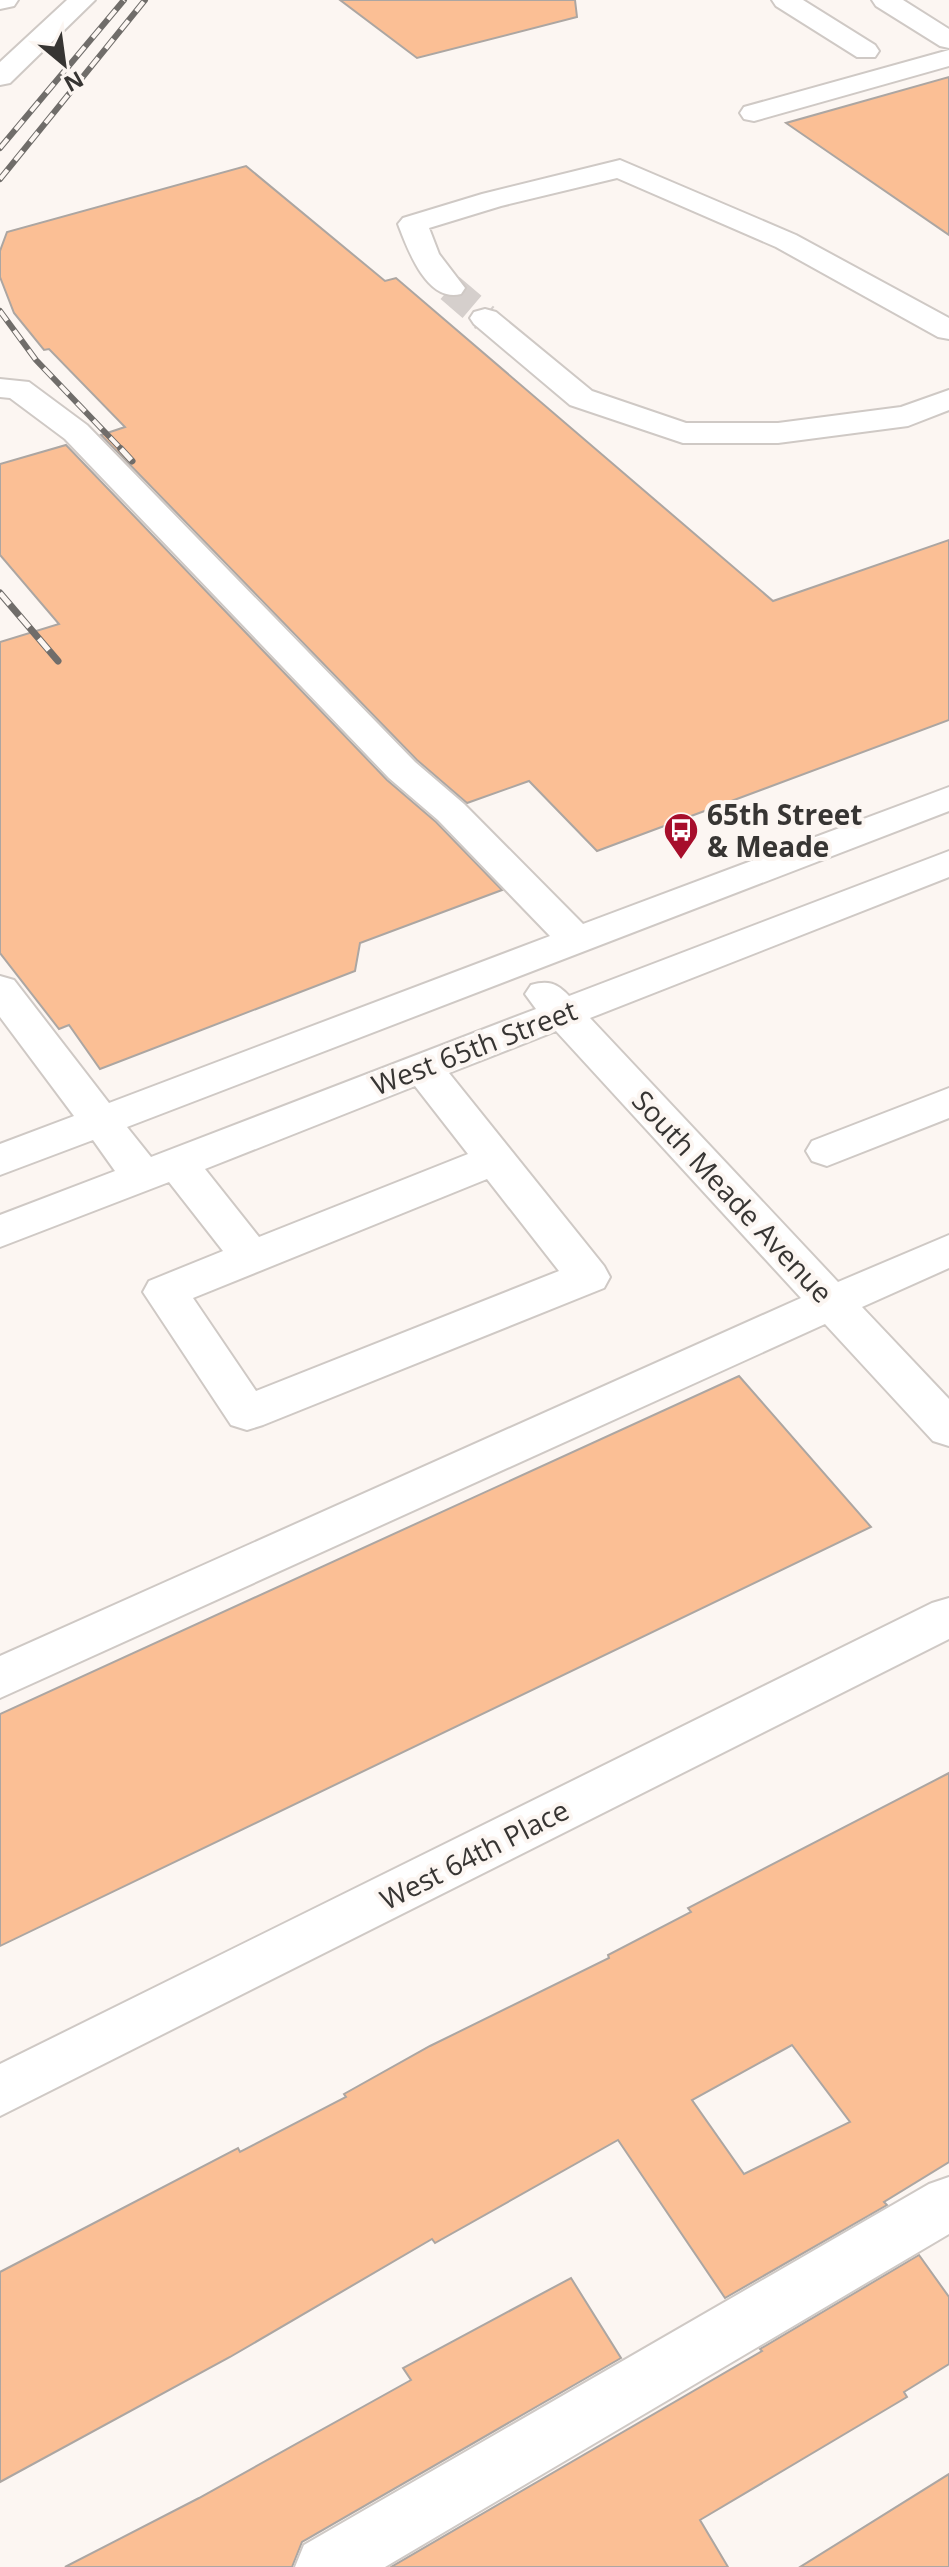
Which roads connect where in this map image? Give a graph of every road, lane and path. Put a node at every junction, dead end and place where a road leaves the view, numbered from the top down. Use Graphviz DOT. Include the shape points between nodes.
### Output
graph roads {
  1 [pos="82,0"];
  2 [pos="785,0"];
  3 [pos="885,0"];
  4 [pos="949,40"];
  5 [pos="866,51"];
  6 [pos="949,58"];
  7 [pos="0,77"];
  8 [pos="754,113"];
  9 [pos="450,288"];
  10 [pos="485,318"];
  11 [pos="949,330"];
  12 [pos="0,388"];
  13 [pos="949,399"];
  14 [pos="949,798"];
  15 [pos="949,863"];
  16 [pos="577,941"];
  17 [pos="517,964"];
  18 [pos="0,989"];
  19 [pos="562,1013"];
  20 [pos="422,1067"];
  21 [pos="949,1102"];
  22 [pos="101,1121"];
  23 [pos="827,1151"];
  24 [pos="495,1159"];
  25 [pos="0,1160"];
  26 [pos="160,1170"];
  27 [pos="0,1232"];
  28 [pos="949,1250"];
  29 [pos="251,1257"];
  30 [pos="832,1302"];
  31 [pos="949,1429"];
  32 [pos="949,1617"];
  33 [pos="0,1678"];
  34 [pos="0,2091"];
  35 [pos="949,2203"];
  36 [pos="326,2567"];
  1 -- 7 [label="street"];
  2 -- 5 [label="street"];
  3 -- 4 [label="street"];
  6 -- 8 [label="street"];
  9 -- 11 [label="street" via="425,255 413,224 620,169 786,241"];
  10 -- 13 [label="street" via="581,398 683,433 778,433 908,416"];
  12 -- 16 [label="street" via="18,389 76,432 402,770 451,812"];
  14 -- 16 [label="street"];
  15 -- 19 [label="street, West 65th Street"];
  16 -- 17 [label="street"];
  17 -- 19 [label="street, South Meade Avenue"];
  17 -- 22 [label="street"];
  18 -- 22 [label="street"];
  19 -- 20 [label="street, West 65th Street"];
  19 -- 30 [label="street, South Meade Avenue"];
  20 -- 24 [label="street"];
  20 -- 26 [label="street, West 65th Street"];
  21 -- 23 [label="street"];
  22 -- 25 [label="street"];
  22 -- 26 [label="street"];
  24 -- 29 [label="street"];
  24 -- 29 [label="street" via="588,1277 247,1413 165,1292"];
  26 -- 27 [label="street, West 65th Street"];
  26 -- 29 [label="street"];
  28 -- 30 [label="street"];
  30 -- 31 [label="street, South Meade Avenue"];
  30 -- 33 [label="street"];
  32 -- 34 [label="street, West 64th Place"];
  35 -- 36 [label="street"];
}
